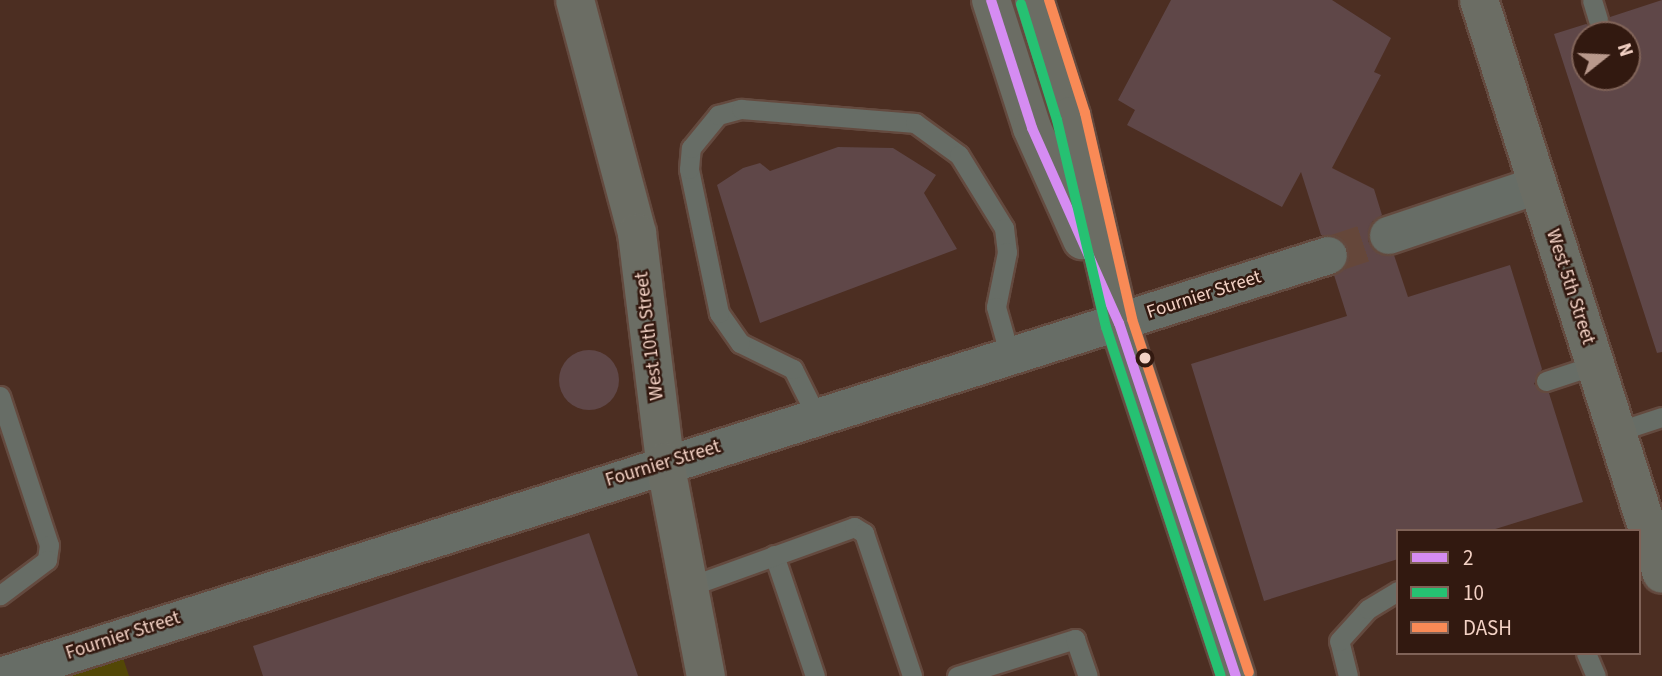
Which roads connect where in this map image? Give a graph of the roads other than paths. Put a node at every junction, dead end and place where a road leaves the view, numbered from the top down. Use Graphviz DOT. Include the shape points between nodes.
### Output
graph roads {
  1 [pos="575,0"];
  2 [pos="991,0"];
  3 [pos="1034,0"];
  4 [pos="1479,0"];
  5 [pos="1592,0"];
  6 [pos="1598,20"];
  7 [pos="1537,185"];
  8 [pos="1388,234"];
  9 [pos="1328,255"];
  10 [pos="1119,323"];
  11 [pos="1009,354"];
  12 [pos="1595,365"];
  13 [pos="1546,381"];
  14 [pos="0,396"];
  15 [pos="817,417"];
  16 [pos="1662,417"];
  17 [pos="1616,432"];
  18 [pos="665,462"];
  19 [pos="1654,550"];
  20 [pos="774,555"];
  21 [pos="685,588"];
  22 [pos="1396,592"];
  23 [pos="0,594"];
  24 [pos="1587,655"];
  25 [pos="0,676"];
  26 [pos="706,676"];
  27 [pos="815,676"];
  28 [pos="912,676"];
  29 [pos="957,676"];
  30 [pos="1088,676"];
  31 [pos="1236,676"];
  32 [pos="1348,676"];
  33 [pos="1596,676"];
  1 -- 18 [label="street, West 10th Street" via="637,233"];
  2 -- 10 [label="street" via="1032,128"];
  3 -- 10 [label="street" via="1070,116"];
  4 -- 7 [label="street, West 5th Street"];
  5 -- 6 [label="lane"];
  7 -- 8 [label="street"];
  7 -- 12 [label="street, West 5th Street"];
  9 -- 10 [label="street, Fournier Street"];
  10 -- 11 [label="street, Fournier Street"];
  10 -- 31 [label="street"];
  11 -- 15 [label="street, Fournier Street"];
  11 -- 15 [label="lane" via="996,307 1007,253 1004,228 959,155 915,123 741,110 718,115 691,148 689,169 719,313 740,343 793,369"];
  12 -- 13 [label="lane"];
  12 -- 17 [label="street, West 5th Street"];
  14 -- 23 [label="lane" via="49,545 47,560"];
  15 -- 18 [label="street, Fournier Street"];
  16 -- 17 [label="lane"];
  17 -- 19 [label="street, West 5th Street"];
  18 -- 21 [label="street, West 10th Street"];
  18 -- 25 [label="street, Fournier Street"];
  20 -- 21 [label="lane"];
  20 -- 27 [label="lane"];
  20 -- 28 [label="lane" via="842,528 864,533"];
  21 -- 26 [label="street, West 10th Street"];
  22 -- 32 [label="lane" via="1368,609 1339,641"];
  24 -- 33 [label="lane"];
  29 -- 30 [label="lane" via="1075,639"];
}
